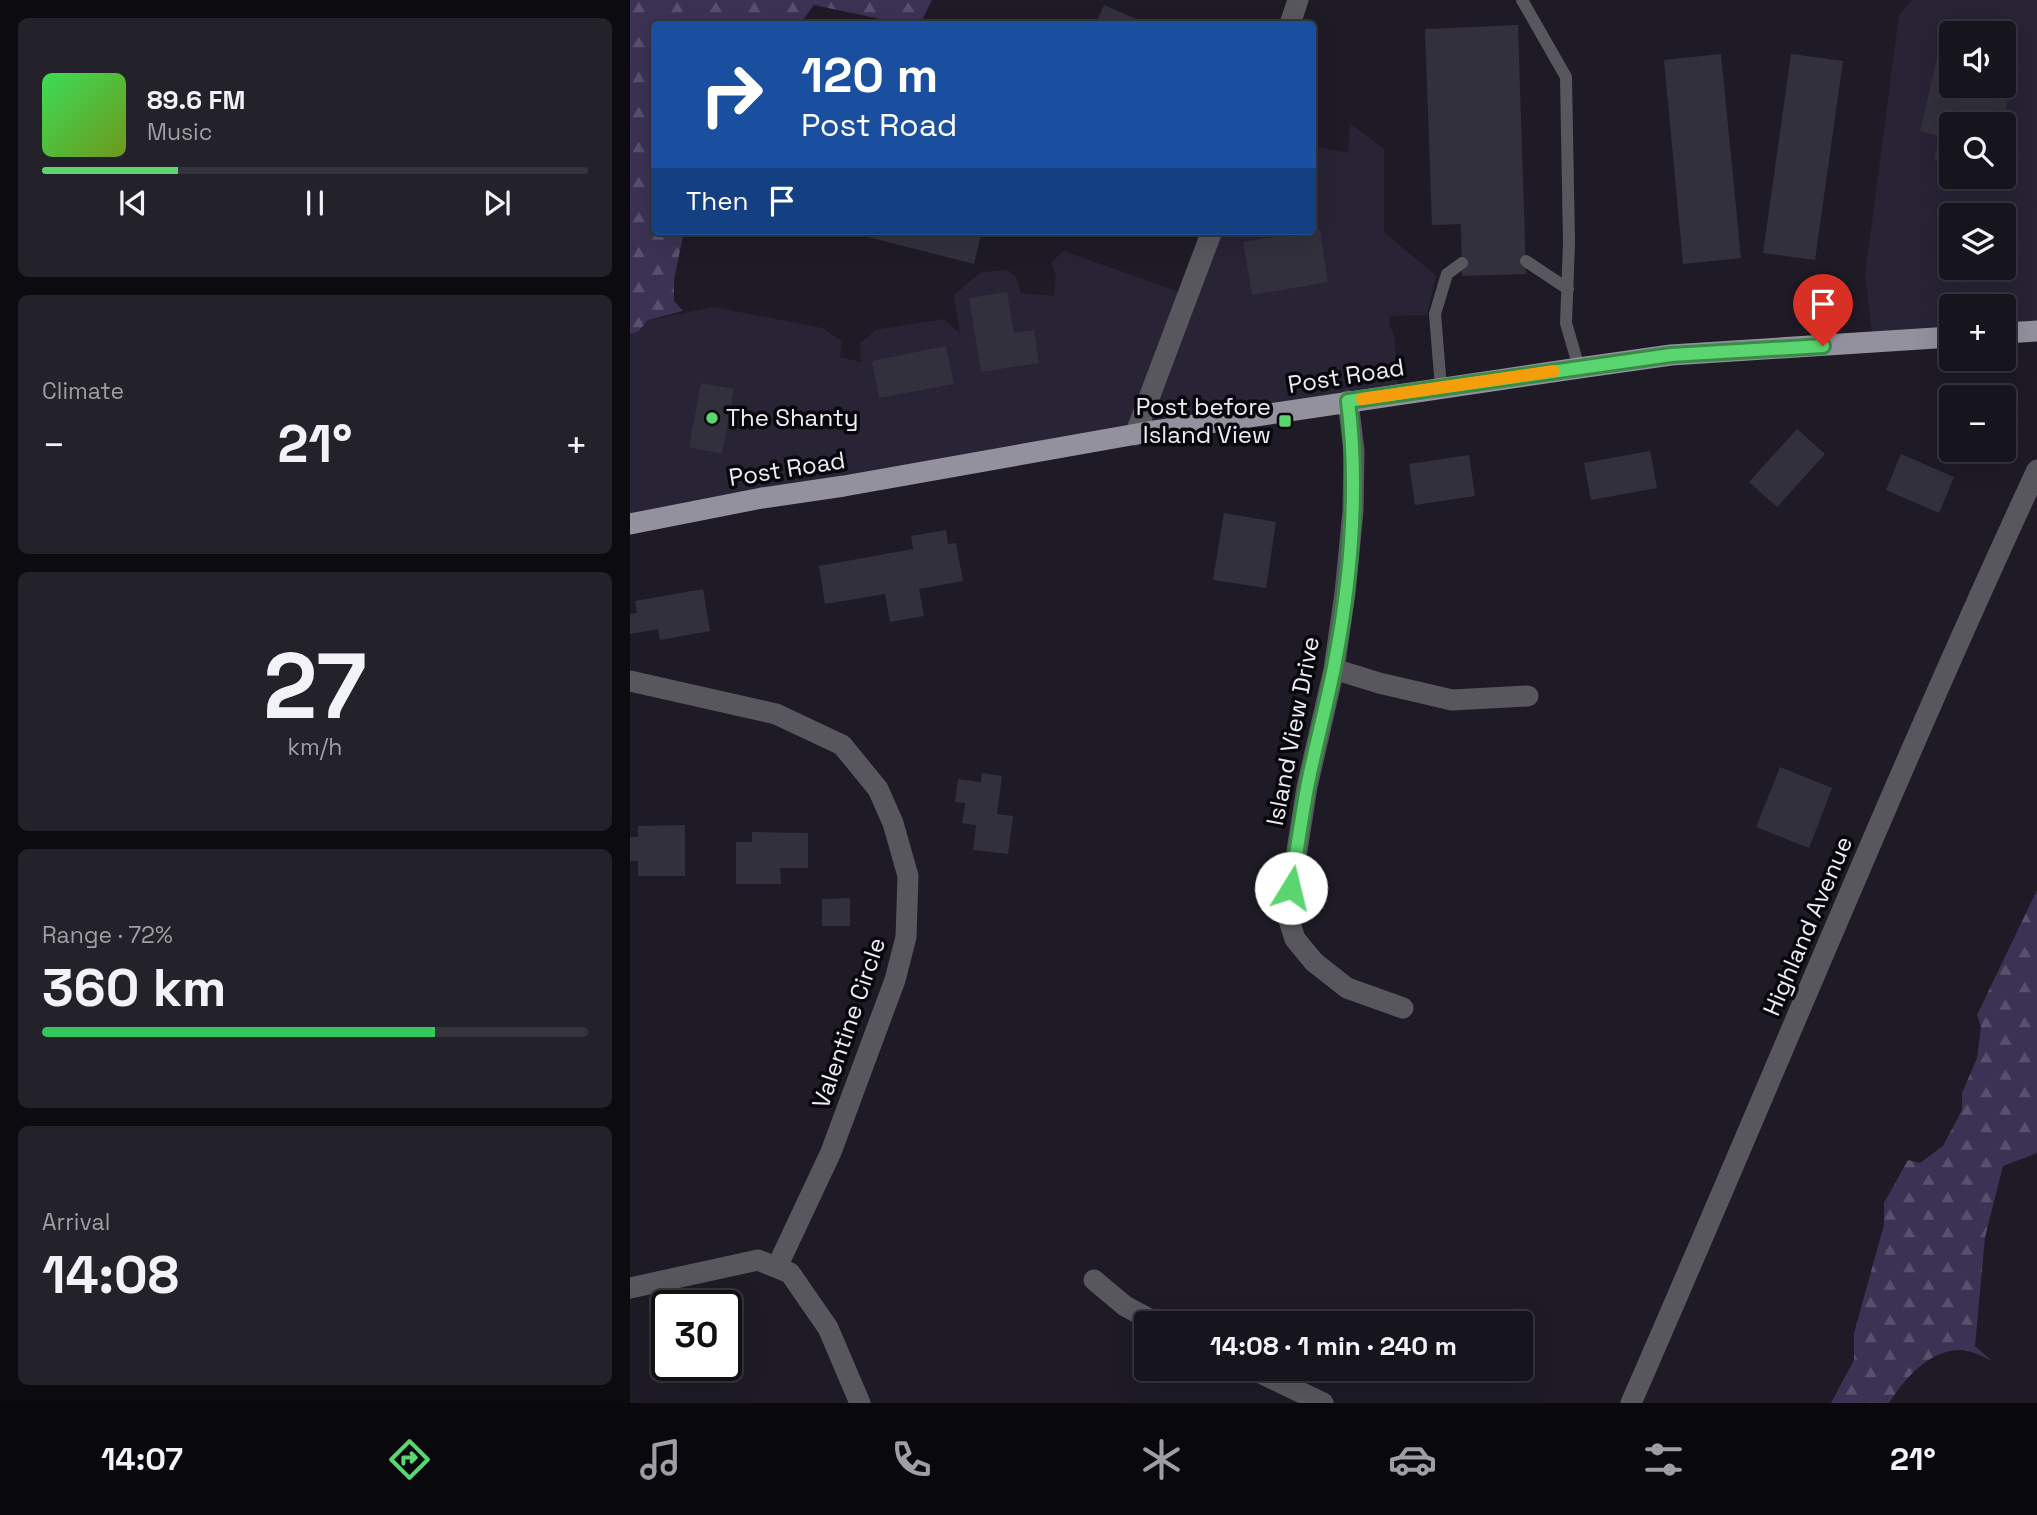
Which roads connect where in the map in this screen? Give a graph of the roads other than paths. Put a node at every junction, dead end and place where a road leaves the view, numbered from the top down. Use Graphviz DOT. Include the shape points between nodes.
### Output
graph roads {
  1 [pos="1298,0"];
  2 [pos="1522,0"];
  3 [pos="1291,21"];
  4 [pos="1211,235"];
  5 [pos="1526,261"];
  6 [pos="1462,263"];
  7 [pos="1568,289"];
  8 [pos="2037,331"];
  9 [pos="2016,333"];
  10 [pos="1939,338"];
  11 [pos="1579,368"];
  12 [pos="1441,388"];
  13 [pos="1348,401"];
  14 [pos="1136,435"];
  15 [pos="2037,470"];
  16 [pos="630,524"];
  17 [pos="1334,669"];
  18 [pos="630,681"];
  19 [pos="1528,696"];
  20 [pos="1403,1008"];
  21 [pos="777,1267"];
  22 [pos="1094,1280"];
  23 [pos="630,1288"];
  24 [pos="1134,1312"];
  25 [pos="1277,1381"];
  26 [pos="860,1403"];
  27 [pos="1322,1403"];
  28 [pos="1631,1403"];
  1 -- 3 [label="street"];
  2 -- 7 [label="lane" via="1566,77"];
  4 -- 14 [label="street"];
  5 -- 7 [label="lane"];
  6 -- 12 [label="lane" via="1447,274 1435,314"];
  7 -- 11 [label="lane" via="1566,323"];
  8 -- 9 [label="main road"];
  10 -- 11 [label="main road, Post Road" via="1671,355"];
  11 -- 12 [label="main road, Post Road"];
  12 -- 13 [label="main road, Post Road"];
  13 -- 14 [label="main road, Post Road"];
  13 -- 17 [label="street, Island View Drive" via="1354,451 1353,511"];
  14 -- 16 [label="main road, Post Road"];
  15 -- 28 [label="street, Highland Avenue" via="1967,621"];
  17 -- 19 [label="street" via="1452,700"];
  17 -- 20 [label="street, Island View Drive" via="1307,787 1287,914 1295,939 1314,962 1347,988"];
  18 -- 21 [label="street, Valentine Circle" via="776,714 842,745 878,789 908,876 906,937 895,980 831,1153"];
  21 -- 23 [label="street" via="758,1260"];
  21 -- 26 [label="street" via="790,1273 828,1328"];
  22 -- 24 [label="street"];
  25 -- 27 [label="street"];
}
